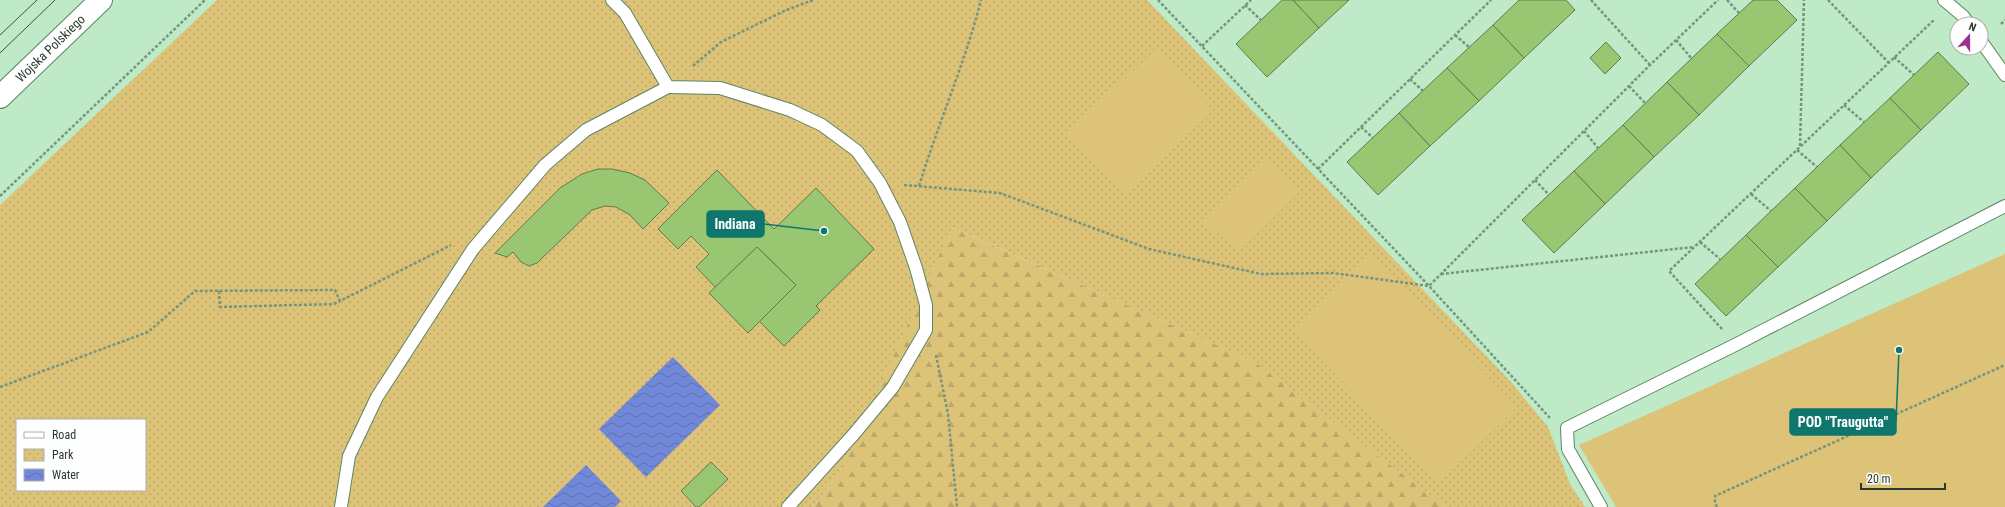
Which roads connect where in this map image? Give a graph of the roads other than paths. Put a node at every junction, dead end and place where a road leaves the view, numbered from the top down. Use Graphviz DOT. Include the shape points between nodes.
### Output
graph roads {
  1 [pos="101,0"];
  2 [pos="612,0"];
  3 [pos="1947,2"];
  4 [pos="1963,16"];
  5 [pos="1989,52"];
  6 [pos="2005,74"];
  7 [pos="668,87"];
  8 [pos="0,97"];
  9 [pos="2005,206"];
  10 [pos="341,507"];
  11 [pos="788,507"];
  12 [pos="1601,507"];
  1 -- 8 [label="main road, Wojska Polskiego"];
  2 -- 7 [label="lane" via="625,13"];
  3 -- 4 [label="lane"];
  5 -- 6 [label="lane"];
  7 -- 10 [label="lane" via="586,130 545,165 473,249 377,397 349,456"];
  7 -- 11 [label="lane" via="720,88 790,110 822,125 857,151 880,183 900,222 916,268 926,305 926,330 893,387"];
  9 -- 12 [label="lane" via="1567,428 1568,449"];
}
